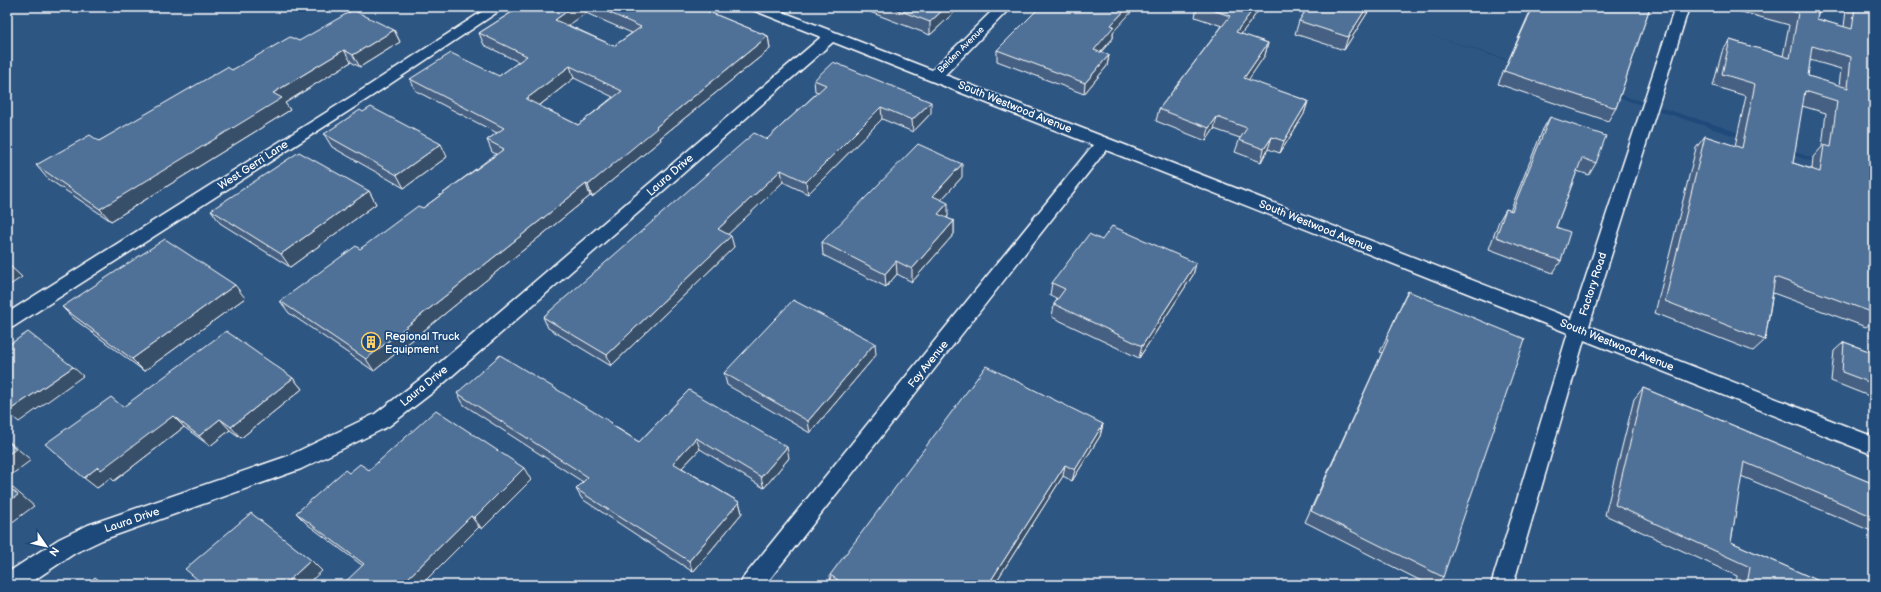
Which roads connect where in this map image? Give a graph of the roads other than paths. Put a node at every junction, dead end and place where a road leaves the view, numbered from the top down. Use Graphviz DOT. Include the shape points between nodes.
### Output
graph roads {
  1 [pos="498,7"];
  2 [pos="758,7"];
  3 [pos="1004,7"];
  4 [pos="1682,7"];
  5 [pos="831,36"];
  6 [pos="934,76"];
  7 [pos="1104,142"];
  8 [pos="7,322"];
  9 [pos="1578,330"];
  10 [pos="1874,446"];
  11 [pos="8,585"];
  12 [pos="751,585"];
  13 [pos="1502,585"];
  1 -- 8 [label="street, West Gerri Lane"];
  2 -- 5 [label="street, South Westwood Avenue"];
  3 -- 6 [label="street, Belden Avenue"];
  4 -- 9 [label="street, Factory Road"];
  5 -- 6 [label="street, South Westwood Avenue"];
  5 -- 11 [label="street, Laura Drive" via="430,383 382,420 294,463 96,532 67,546"];
  6 -- 7 [label="street, South Westwood Avenue"];
  7 -- 9 [label="street, South Westwood Avenue"];
  7 -- 12 [label="street, Fay Avenue"];
  9 -- 10 [label="street, South Westwood Avenue"];
  9 -- 13 [label="street, Factory Road"];
}
